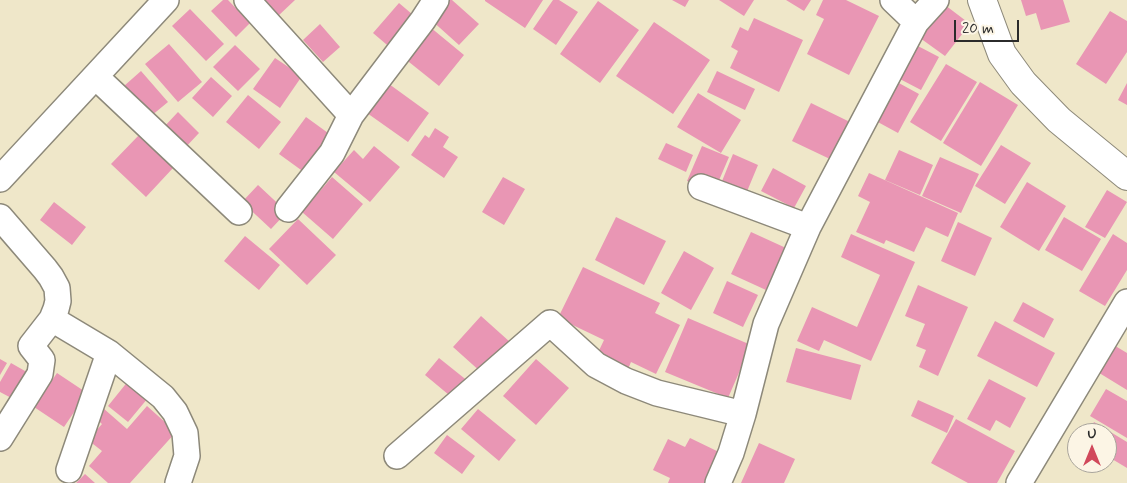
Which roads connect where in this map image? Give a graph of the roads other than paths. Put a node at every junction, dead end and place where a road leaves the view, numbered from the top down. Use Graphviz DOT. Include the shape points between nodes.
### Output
graph roads {
  1 [pos="166,0"];
  2 [pos="247,0"];
  3 [pos="436,0"];
  4 [pos="893,0"];
  5 [pos="936,0"];
  6 [pos="982,0"];
  7 [pos="916,22"];
  8 [pos="96,77"];
  9 [pos="351,116"];
  10 [pos="1127,176"];
  11 [pos="0,179"];
  12 [pos="700,187"];
  13 [pos="288,209"];
  14 [pos="239,212"];
  15 [pos="0,217"];
  16 [pos="808,226"];
  17 [pos="1127,302"];
  18 [pos="52,319"];
  19 [pos="109,352"];
  20 [pos="743,414"];
  21 [pos="0,438"];
  22 [pos="397,456"];
  23 [pos="69,470"];
  24 [pos="178,483"];
  25 [pos="718,483"];
  26 [pos="1019,483"];
  1 -- 8 [label="street"];
  2 -- 9 [label="street"];
  3 -- 9 [label="street"];
  4 -- 7 [label="street"];
  5 -- 7 [label="street"];
  6 -- 10 [label="main road" via="1002,54 1022,83 1059,120"];
  7 -- 16 [label="street"];
  8 -- 11 [label="street"];
  8 -- 14 [label="street"];
  9 -- 13 [label="street" via="332,153"];
  12 -- 16 [label="street"];
  15 -- 18 [label="street" via="45,269 57,288 58,301"];
  16 -- 20 [label="street" via="766,324"];
  17 -- 26 [label="street"];
  18 -- 19 [label="street"];
  18 -- 21 [label="street" via="31,346 42,360 40,374"];
  19 -- 23 [label="street"];
  19 -- 24 [label="street" via="175,412 185,433 187,456"];
  20 -- 22 [label="street" via="657,393 626,381 596,365 550,323"];
  20 -- 25 [label="street"];
}
